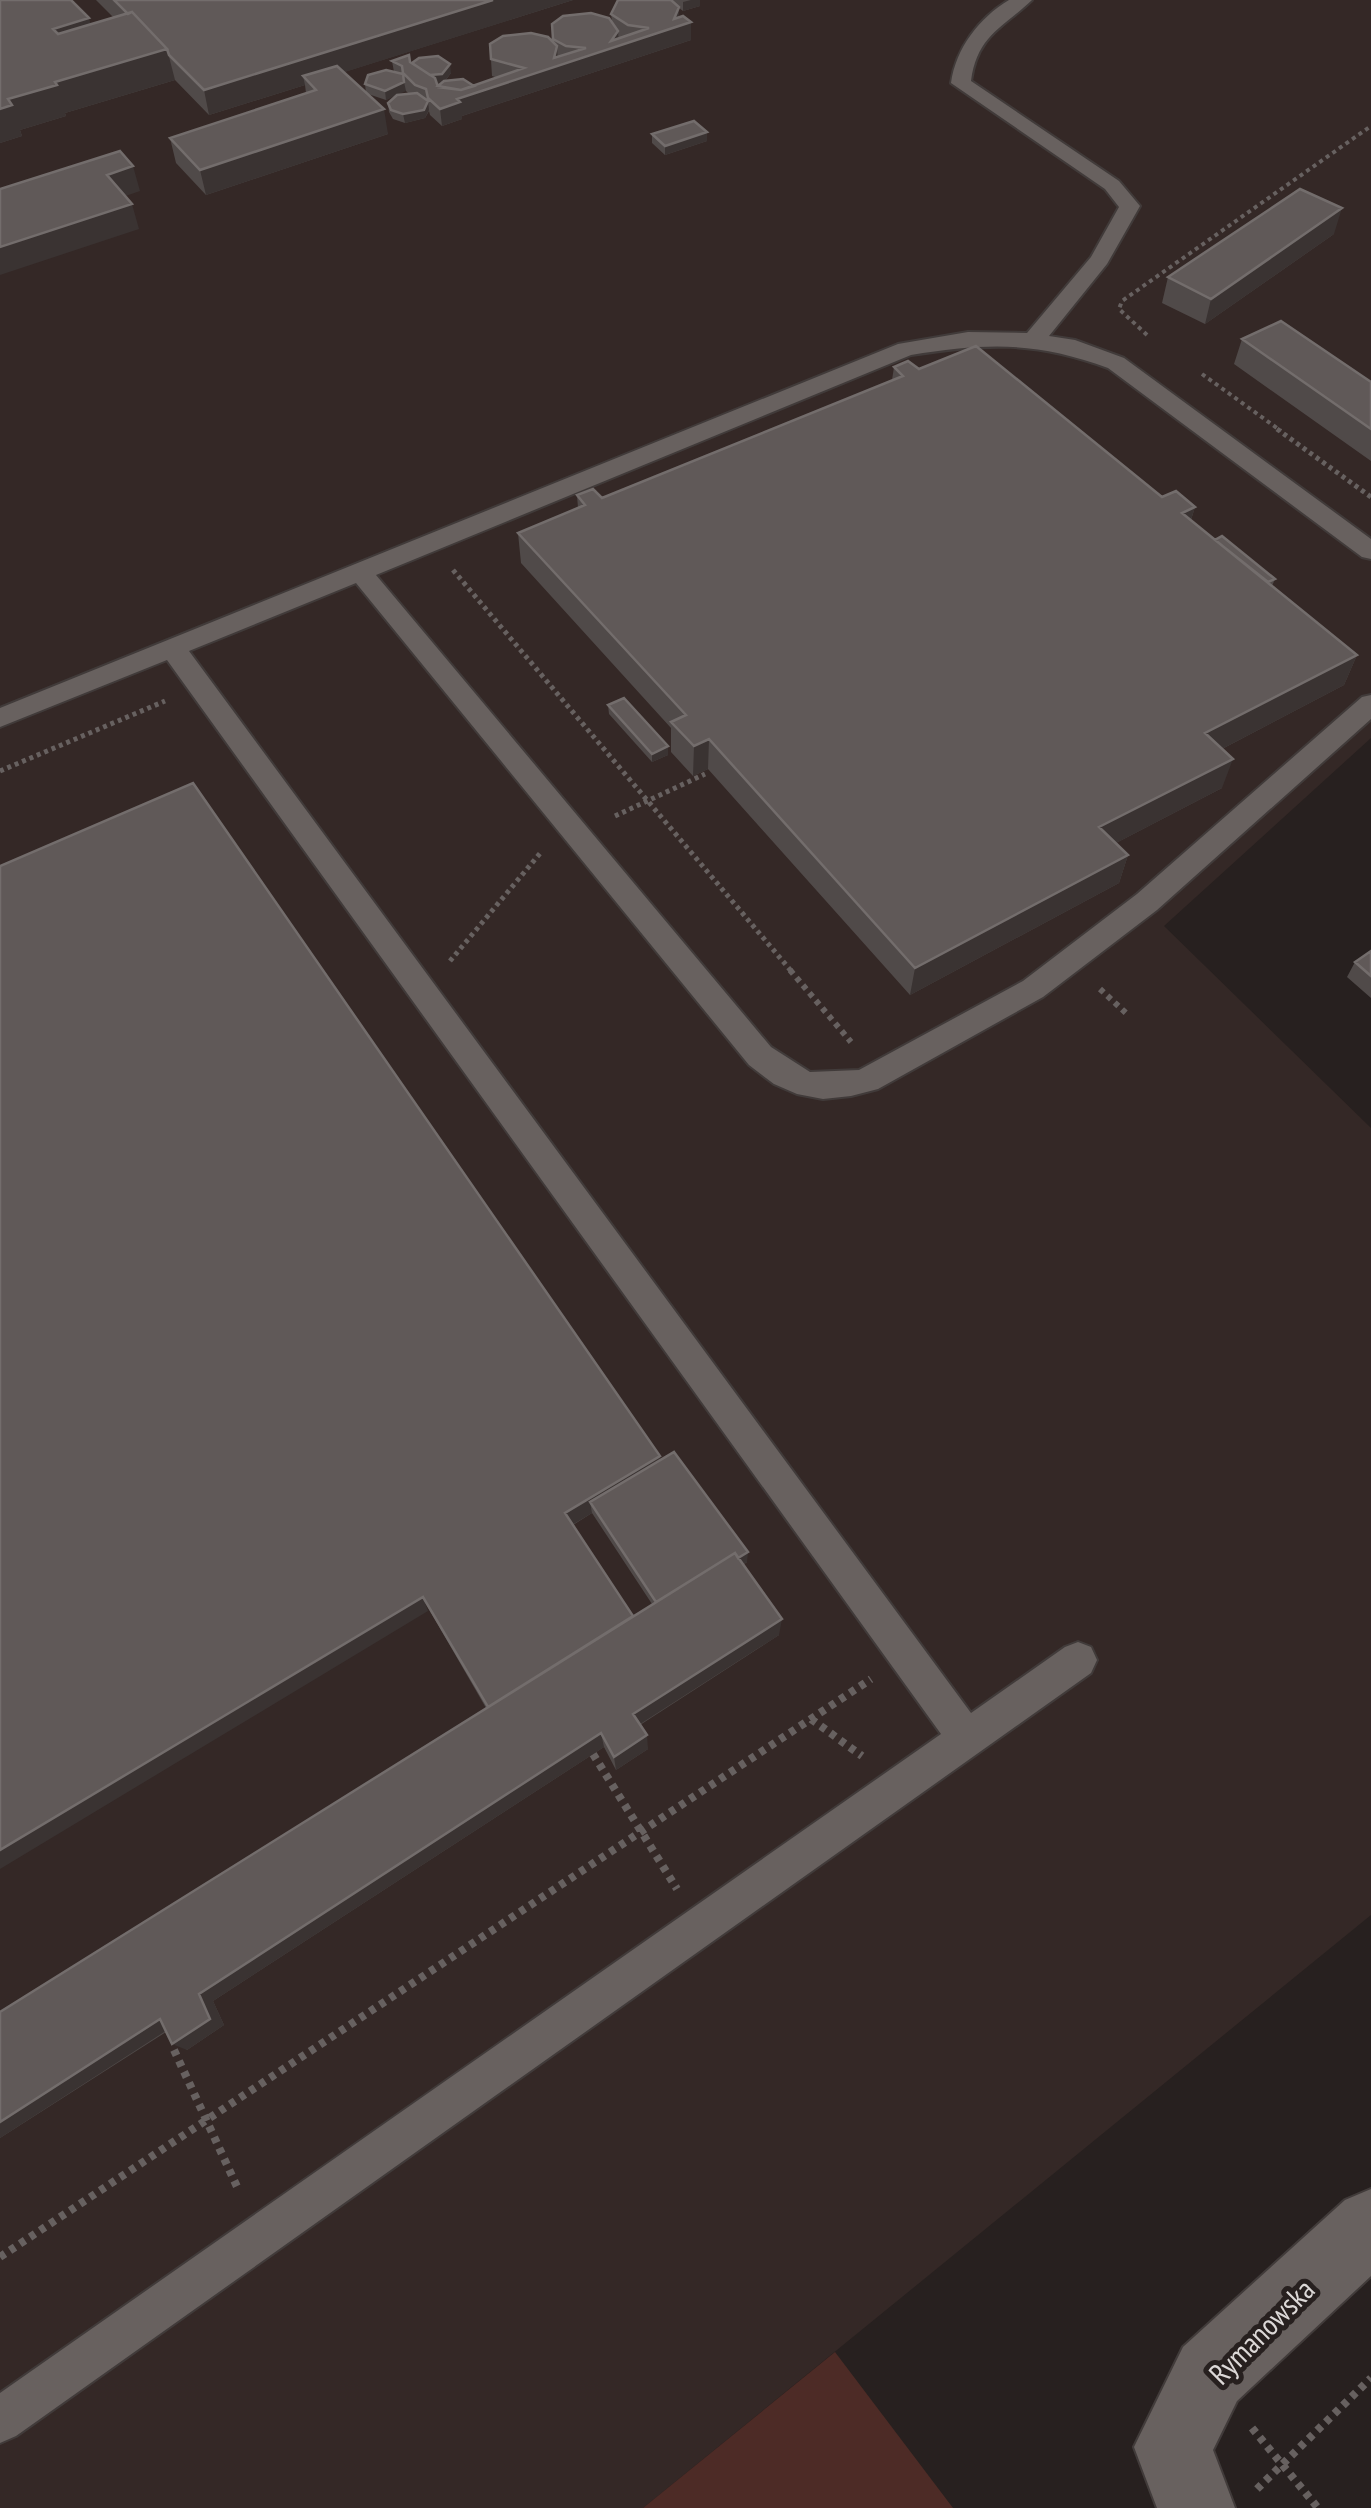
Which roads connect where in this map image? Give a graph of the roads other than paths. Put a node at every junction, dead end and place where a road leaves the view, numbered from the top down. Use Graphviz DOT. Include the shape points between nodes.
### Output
graph roads {
  1 [pos="1023,0"];
  2 [pos="1033,340"];
  3 [pos="1371,551"];
  4 [pos="360,572"];
  5 [pos="173,649"];
  6 [pos="1371,704"];
  7 [pos="0,718"];
  8 [pos="1078,1660"];
  9 [pos="967,1738"];
  10 [pos="1371,2226"];
  11 [pos="0,2420"];
  12 [pos="1222,2503"];
  1 -- 2 [label="lane" via="980,37 960,83 1112,185 1130,206 1084,282"];
  2 -- 3 [label="lane" via="1080,348 1116,364"];
  2 -- 4 [label="lane" via="968,339 906,349"];
  4 -- 5 [label="lane"];
  4 -- 6 [label="lane" via="760,1056 795,1082 818,1088 867,1080 1033,989 1147,902"];
  5 -- 7 [label="lane"];
  5 -- 9 [label="lane"];
  8 -- 9 [label="lane"];
  9 -- 11 [label="lane"];
  10 -- 12 [label="street, Rymanowska" via="1210,2374 1173,2447"];
}
